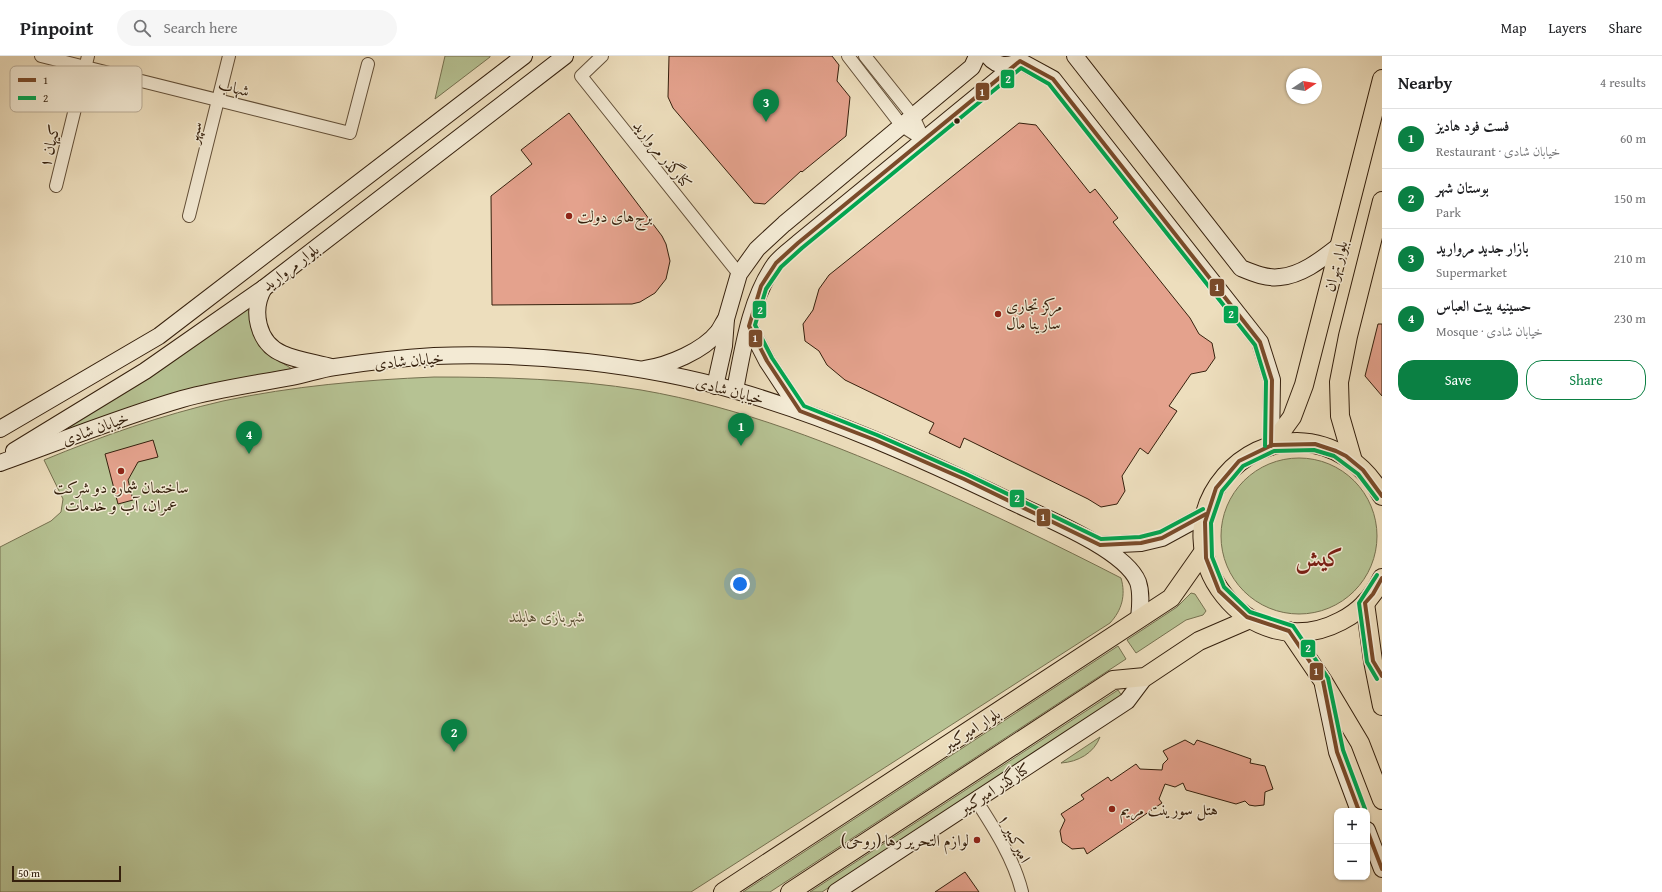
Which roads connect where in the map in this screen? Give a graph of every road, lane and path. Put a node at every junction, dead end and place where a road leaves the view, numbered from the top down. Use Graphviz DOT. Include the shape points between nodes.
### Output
graph roads {
  1 [pos="41,56"];
  2 [pos="230,56"];
  3 [pos="566,56"];
  4 [pos="602,56"];
  5 [pos="848,56"];
  6 [pos="865,56"];
  7 [pos="977,56"];
  8 [pos="988,56"];
  9 [pos="1075,56"];
  10 [pos="519,58"];
  11 [pos="1023,59"];
  12 [pos="87,62"];
  13 [pos="368,64"];
  14 [pos="101,66"];
  15 [pos="142,78"];
  16 [pos="1382,79"];
  17 [pos="219,100"];
  18 [pos="74,112"];
  19 [pos="908,121"];
  20 [pos="924,140"];
  21 [pos="388,160"];
  22 [pos="403,180"];
  23 [pos="56,186"];
  24 [pos="1382,201"];
  25 [pos="189,216"];
  26 [pos="1340,245"];
  27 [pos="739,274"];
  28 [pos="264,288"];
  29 [pos="726,318"];
  30 [pos="749,326"];
  31 [pos="724,346"];
  32 [pos="742,352"];
  33 [pos="332,367"];
  34 [pos="640,369"];
  35 [pos="715,386"];
  36 [pos="735,390"];
  37 [pos="800,411"];
  38 [pos="0,429"];
  39 [pos="1271,446"];
  40 [pos="0,459"];
  41 [pos="1353,461"];
  42 [pos="0,463"];
  43 [pos="1377,478"];
  44 [pos="1382,496"];
  45 [pos="1206,514"];
  46 [pos="1100,545"];
  47 [pos="1204,551"];
  48 [pos="1382,578"];
  49 [pos="1365,603"];
  50 [pos="1250,619"];
  51 [pos="1139,620"];
  52 [pos="1289,631"];
  53 [pos="1378,669"];
  54 [pos="1145,677"];
  55 [pos="1323,681"];
  56 [pos="1382,706"];
  57 [pos="976,800"];
  58 [pos="1382,800"];
  59 [pos="1359,808"];
  60 [pos="1370,838"];
  61 [pos="1382,869"];
  62 [pos="723,892"];
  63 [pos="790,892"];
  64 [pos="836,892"];
  65 [pos="1022,892"];
  1 -- 12 [label="street, شهاب"];
  2 -- 17 [label="street, سپهر"];
  3 -- 22 [label="street, بلوار مروارید"];
  4 -- 27 [label="street, کنارگذر مروارید" via="581,76"];
  5 -- 19 [label="street"];
  6 -- 19 [label="street"];
  7 -- 19 [label="street" via="972,67"];
  8 -- 11 [label="street" via="1004,66"];
  9 -- 26 [label="street" via="1241,268 1259,275 1280,278 1316,264"];
  10 -- 21 [label="street, بلوار مروارید"];
  11 -- 20 [label="street"];
  11 -- 39 [label="street" via="1053,79 1260,342 1272,380"];
  12 -- 14 [label="street, شهاب"];
  13 -- 17 [label="street, شهاب" via="350,133"];
  15 -- 17 [label="street, شهاب"];
  16 -- 26 [label="main road, بلوار تهران"];
  17 -- 25 [label="street, سپهر"];
  18 -- 23 [label="street, کیهان ۱"];
  19 -- 20 [label="street"];
  19 -- 27 [label="street" via="784,224 757,249"];
  20 -- 30 [label="street" via="776,263 761,286"];
  21 -- 22 [label="street" via="384,169 386,178 394,183"];
  21 -- 38 [label="street, بلوار مروارید" via="159,336"];
  22 -- 28 [label="street, بلوار مروارید"];
  24 -- 41 [label="main road, بلوار تهران" via="1339,382 1340,416"];
  26 -- 39 [label="main road, بلوار تهران" via="1304,385 1292,417"];
  27 -- 29 [label="street"];
  28 -- 33 [label="street, خیابان شادی" via="257,305 257,316 264,338 281,353"];
  28 -- 40 [label="street, بلوار مروارید" via="145,371"];
  29 -- 31 [label="street"];
  29 -- 34 [label="street" via="718,332 707,343 677,360"];
  30 -- 32 [label="street"];
  30 -- 37 [label="street" via="767,361"];
  31 -- 32 [label="street" via="734,354"];
  31 -- 35 [label="street"];
  32 -- 36 [label="street"];
  33 -- 34 [label="street, خیابان شادی" via="434,356 486,356"];
  33 -- 42 [label="street, خیابان شادی" via="220,390 148,409"];
  34 -- 35 [label="street, خیابان شادی"];
  35 -- 36 [label="street, خیابان شادی"];
  36 -- 37 [label="street, خیابان شادی"];
  37 -- 46 [label="street, خیابان شادی" via="964,479"];
  39 -- 41 [label="main road" via="1296,442 1320,445 1338,451"];
  39 -- 45 [label="main road" via="1249,456 1230,471 1215,491"];
  41 -- 43 [label="main road"];
  43 -- 44 [label="main road"];
  45 -- 46 [label="street" via="1162,538"];
  45 -- 47 [label="main road"];
  46 -- 51 [label="street, خیابان شادی" via="1124,563 1137,581 1140,598"];
  47 -- 50 [label="main road" via="1211,575 1220,591 1231,605"];
  47 -- 51 [label="main road, بلوار امیرکبیر" via="1171,598"];
  48 -- 49 [label="main road"];
  49 -- 52 [label="main road" via="1336,624 1313,631"];
  49 -- 53 [label="main road"];
  50 -- 52 [label="main road" via="1269,627"];
  50 -- 54 [label="main road" via="1199,641"];
  51 -- 62 [label="main road, بلوار امیرکبیر"];
  52 -- 55 [label="main road"];
  53 -- 56 [label="main road"];
  54 -- 57 [label="street, کنارگذر امیرکبیر" via="1127,701"];
  54 -- 63 [label="main road" via="1113,680"];
  55 -- 58 [label="main road" via="1360,743"];
  55 -- 59 [label="street" via="1336,752"];
  57 -- 64 [label="street, کنارگذر امیرکبیر"];
  57 -- 65 [label="street, امیرکبیر ۱" via="1013,866"];
  60 -- 61 [label="street"];
}
